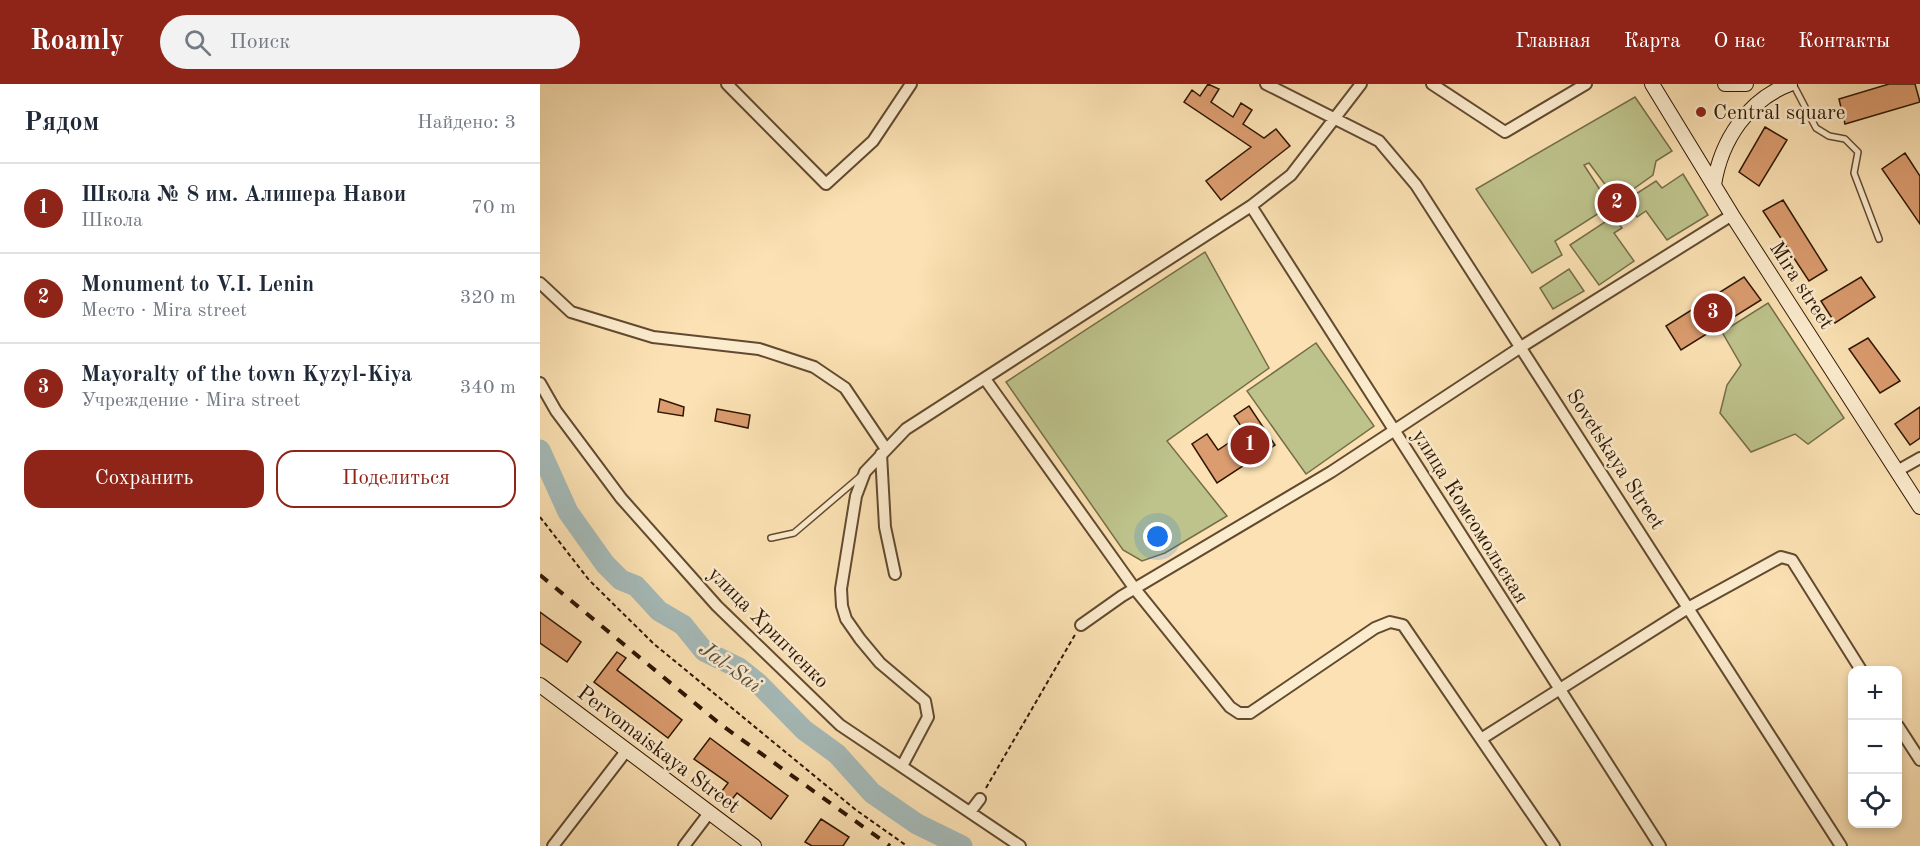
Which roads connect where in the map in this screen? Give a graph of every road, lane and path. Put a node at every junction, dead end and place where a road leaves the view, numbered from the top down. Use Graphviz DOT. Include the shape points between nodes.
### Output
graph roads {
  1 [pos="727,84"];
  2 [pos="911,84"];
  3 [pos="1266,84"];
  4 [pos="1361,84"];
  5 [pos="1431,84"];
  6 [pos="1586,84"];
  7 [pos="1652,84"];
  8 [pos="1725,84"];
  9 [pos="1746,84"];
  10 [pos="1792,84"];
  11 [pos="1334,117"];
  12 [pos="1714,184"];
  13 [pos="1251,206"];
  14 [pos="1732,215"];
  15 [pos="1880,239"];
  16 [pos="540,283"];
  17 [pos="1521,347"];
  18 [pos="985,378"];
  19 [pos="540,384"];
  20 [pos="1394,431"];
  21 [pos="883,452"];
  22 [pos="1920,458"];
  23 [pos="1897,471"];
  24 [pos="865,472"];
  25 [pos="1920,507"];
  26 [pos="540,517"];
  27 [pos="771,538"];
  28 [pos="895,574"];
  29 [pos="1135,589"];
  30 [pos="1688,608"];
  31 [pos="1081,625"];
  32 [pos="1858,666"];
  33 [pos="540,684"];
  34 [pos="1558,689"];
  35 [pos="1902,732"];
  36 [pos="1481,739"];
  37 [pos="627,750"];
  38 [pos="1920,760"];
  39 [pos="902,766"];
  40 [pos="980,799"];
  41 [pos="970,812"];
  42 [pos="709,813"];
  43 [pos="553,846"];
  44 [pos="684,846"];
  45 [pos="754,846"];
  46 [pos="907,846"];
  47 [pos="1020,846"];
  48 [pos="1554,846"];
  49 [pos="1660,846"];
  50 [pos="1841,846"];
  1 -- 2 [label="street" via="826,184 873,141"];
  3 -- 11 [label="street, Sovetskaya Street"];
  4 -- 11 [label="street"];
  5 -- 6 [label="street" via="1505,132"];
  7 -- 12 [label="main road, Mira street"];
  8 -- 9 [label="main road"];
  10 -- 12 [label="main road" via="1763,98 1741,121 1718,166"];
  10 -- 15 [label="lane" via="1816,128 1845,139 1858,152 1854,173"];
  11 -- 13 [label="street" via="1291,175"];
  11 -- 17 [label="street, Sovetskaya Street" via="1385,145 1416,185"];
  12 -- 14 [label="main road, Mira street"];
  13 -- 18 [label="street"];
  13 -- 20 [label="street, улица Комсомольская"];
  14 -- 17 [label="street"];
  14 -- 23 [label="main road, Mira street"];
  16 -- 21 [label="street" via="571,312 642,334 759,349 814,367 845,388"];
  17 -- 20 [label="street"];
  17 -- 30 [label="street, Sovetskaya Street"];
  18 -- 21 [label="street" via="906,429"];
  18 -- 29 [label="street"];
  19 -- 39 [label="street, улица Хрипченко" via="621,498 717,606 840,725"];
  20 -- 29 [label="street"];
  20 -- 34 [label="street, улица Комсомольская"];
  21 -- 24 [label="street"];
  21 -- 28 [label="street" via="885,527"];
  22 -- 23 [label="street"];
  23 -- 25 [label="main road, Mira street"];
  24 -- 27 [label="lane" via="794,533"];
  24 -- 39 [label="street" via="856,496 843,568 842,606 846,619 880,663 925,701 928,717"];
  26 -- 46 [label="path" via="589,580 654,644 856,810"];
  29 -- 31 [label="street"];
  29 -- 36 [label="street" via="1221,699 1245,714 1375,628 1390,622 1403,625"];
  30 -- 32 [label="street" via="1765,564 1787,557"];
  30 -- 34 [label="street"];
  30 -- 50 [label="street, Sovetskaya Street"];
  31 -- 40 [label="path"];
  33 -- 37 [label="main road, Pervomaiskaya Street"];
  34 -- 36 [label="street"];
  34 -- 49 [label="street, улица Комсомольская"];
  35 -- 38 [label="street"];
  36 -- 48 [label="street"];
  37 -- 42 [label="main road, Pervomaiskaya Street"];
  37 -- 43 [label="street"];
  39 -- 41 [label="street, улица Хрипченко"];
  40 -- 41 [label="street"];
  41 -- 47 [label="street, улица Хрипченко"];
  42 -- 44 [label="street"];
  42 -- 45 [label="main road, Pervomaiskaya Street"];
}
